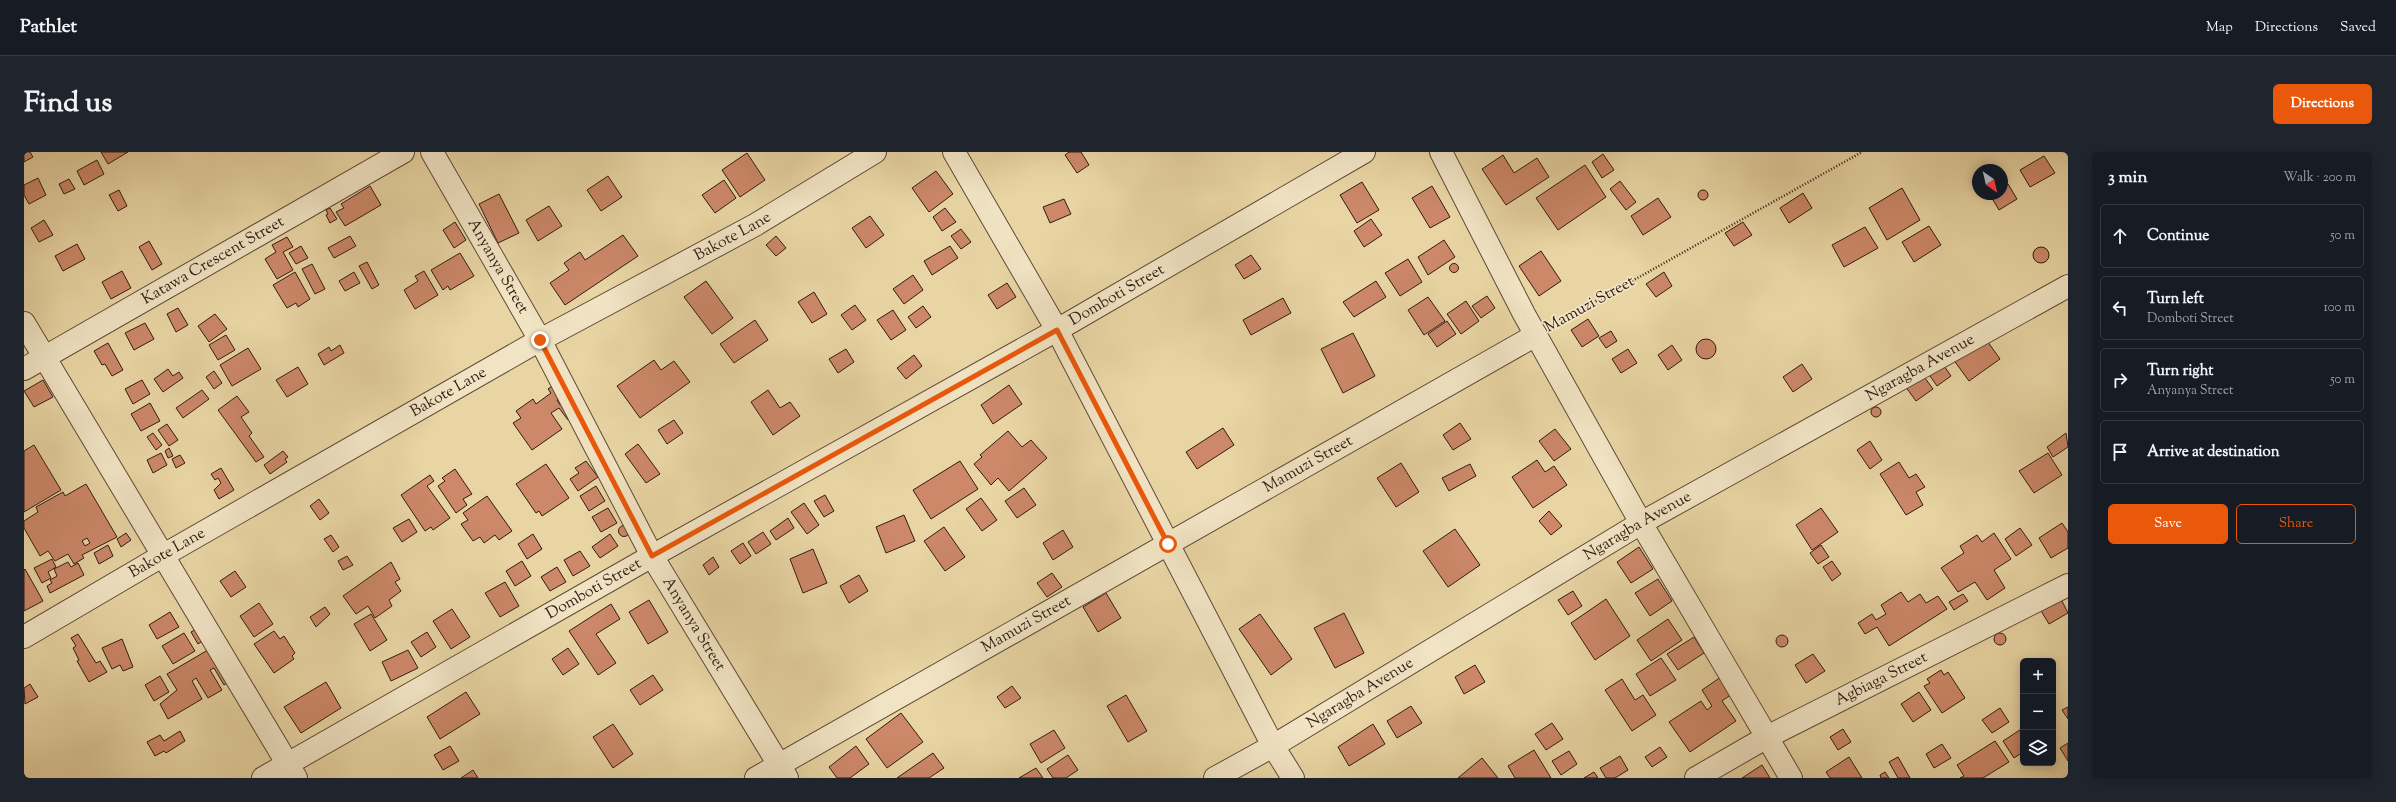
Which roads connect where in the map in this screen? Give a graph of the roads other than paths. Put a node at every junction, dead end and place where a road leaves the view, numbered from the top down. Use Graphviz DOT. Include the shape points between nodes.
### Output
graph roads {
  1 [pos="403,152"];
  2 [pos="432,152"];
  3 [pos="874,152"];
  4 [pos="954,152"];
  5 [pos="1364,152"];
  6 [pos="1441,152"];
  7 [pos="2068,286"];
  8 [pos="24,323"];
  9 [pos="1057,330"];
  10 [pos="1536,335"];
  11 [pos="540,340"];
  12 [pos="44,358"];
  13 [pos="24,369"];
  14 [pos="1641,523"];
  15 [pos="1168,544"];
  16 [pos="162,556"];
  17 [pos="652,556"];
  18 [pos="2068,585"];
  19 [pos="24,637"];
  20 [pos="1767,736"];
  21 [pos="1273,746"];
  22 [pos="291,771"];
  23 [pos="783,771"];
  24 [pos="263,778"];
  25 [pos="756,778"];
  26 [pos="1215,778"];
  27 [pos="1293,778"];
  28 [pos="1696,778"];
  29 [pos="1791,778"];
  1 -- 12 [label="street, Katawa Crescent Street"];
  2 -- 11 [label="street, Anyanya Street"];
  3 -- 11 [label="street, Bakote Lane" via="755,225"];
  4 -- 9 [label="street"];
  5 -- 9 [label="street, Domboti Street"];
  6 -- 10 [label="street"];
  7 -- 14 [label="street, Ngaragba Avenue"];
  8 -- 12 [label="street"];
  9 -- 15 [label="street"];
  9 -- 17 [label="street, Domboti Street"];
  10 -- 14 [label="street"];
  10 -- 15 [label="street, Mamuzi Street"];
  11 -- 16 [label="street, Bakote Lane"];
  11 -- 17 [label="street, Anyanya Street"];
  12 -- 13 [label="street, Katawa Crescent Street"];
  12 -- 16 [label="street"];
  14 -- 20 [label="street"];
  14 -- 21 [label="street, Ngaragba Avenue"];
  15 -- 21 [label="street"];
  15 -- 23 [label="street, Mamuzi Street"];
  16 -- 19 [label="street, Bakote Lane"];
  16 -- 22 [label="street"];
  17 -- 22 [label="street, Domboti Street"];
  17 -- 23 [label="street, Anyanya Street"];
  18 -- 20 [label="street, Agbiaga Street"];
  20 -- 28 [label="street, Agbiaga Street"];
  20 -- 29 [label="street"];
  21 -- 26 [label="street, Ngaragba Avenue"];
  21 -- 27 [label="street"];
  22 -- 24 [label="street, Domboti Street"];
  23 -- 25 [label="street, Mamuzi Street"];
}
